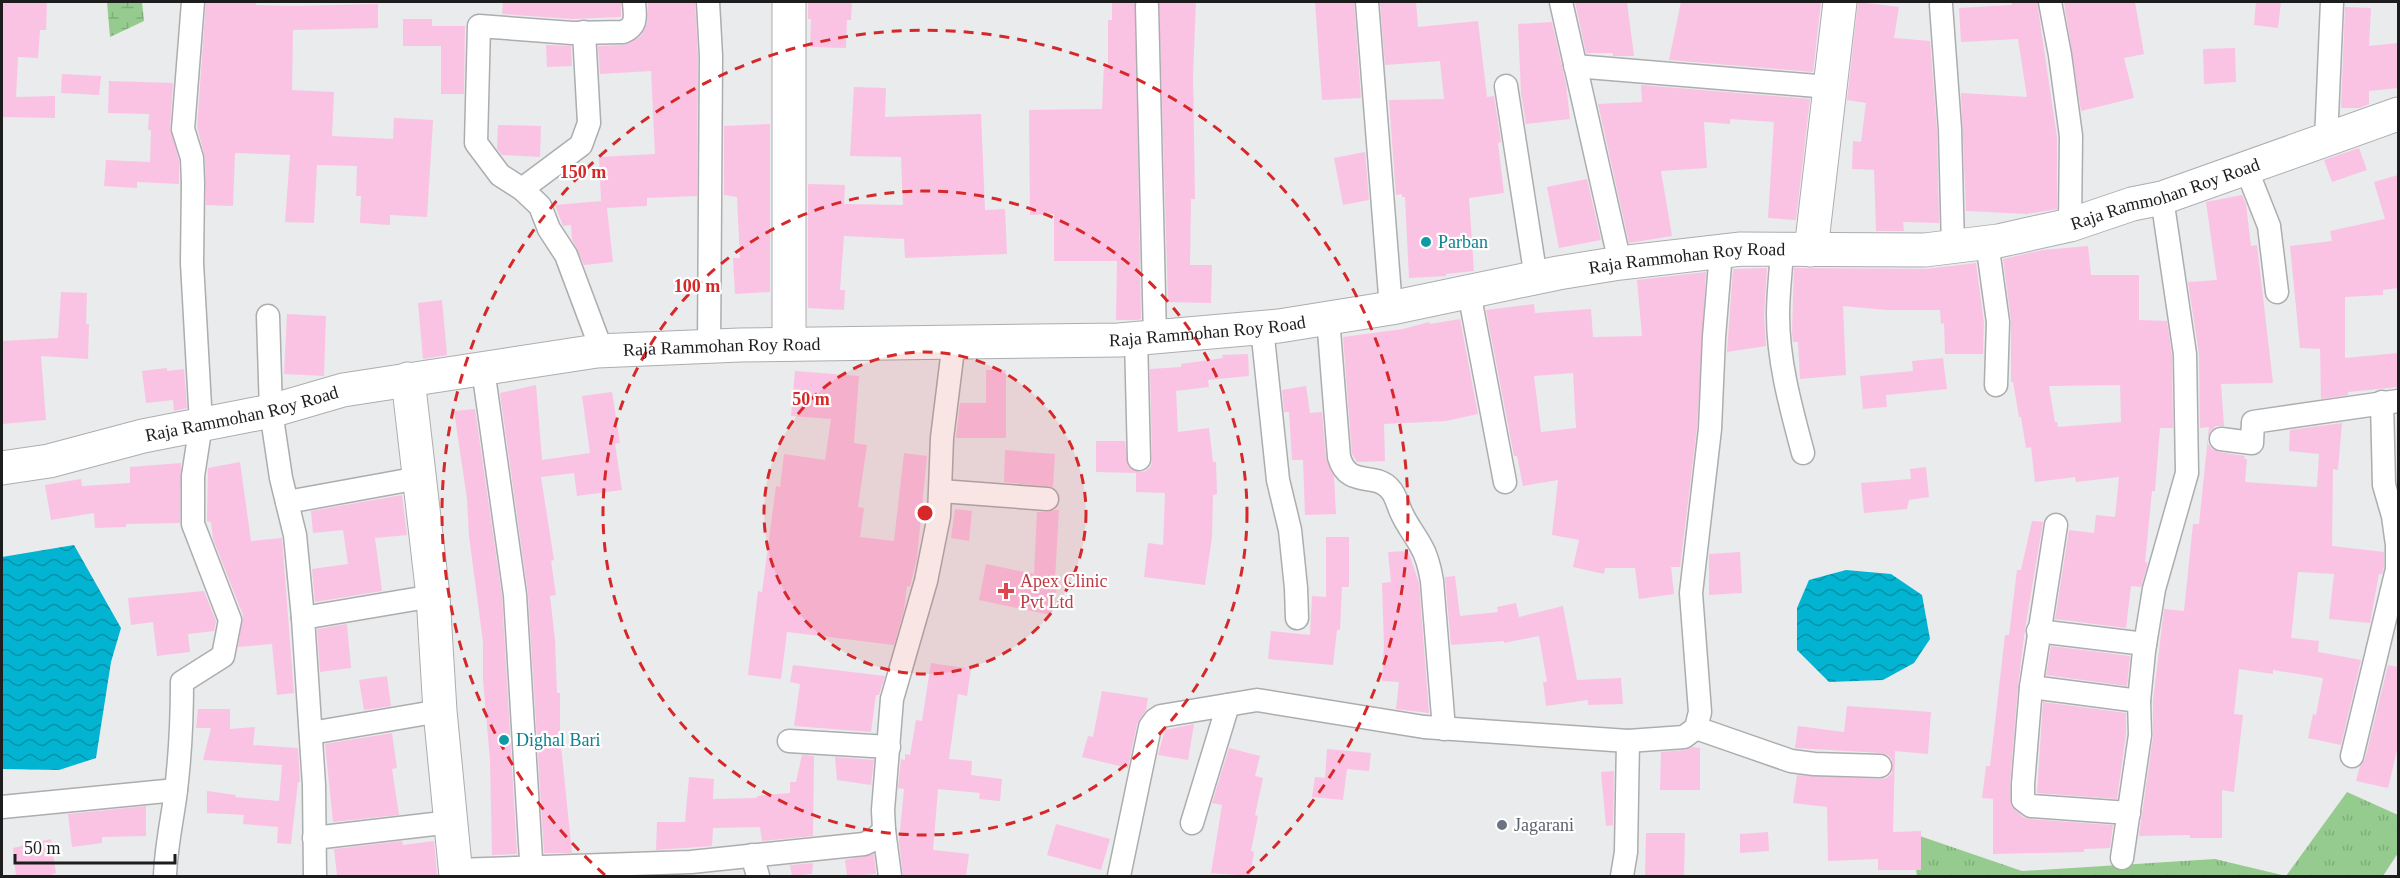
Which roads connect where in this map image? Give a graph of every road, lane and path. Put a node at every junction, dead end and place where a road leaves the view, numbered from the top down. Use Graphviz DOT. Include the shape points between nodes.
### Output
graph roads {
  1 [pos="193,2"];
  2 [pos="634,2"];
  3 [pos="708,2"];
  4 [pos="789,2"];
  5 [pos="1367,2"];
  6 [pos="1561,2"];
  7 [pos="1840,2"];
  8 [pos="2050,2"];
  9 [pos="2332,2"];
  10 [pos="1941,5"];
  11 [pos="1147,6"];
  12 [pos="584,32"];
  13 [pos="1575,66"];
  14 [pos="1506,86"];
  15 [pos="1829,87"];
  16 [pos="2398,114"];
  17 [pos="2326,140"];
  18 [pos="2246,168"];
  19 [pos="522,189"];
  20 [pos="2162,198"];
  21 [pos="2070,225"];
  22 [pos="1987,242"];
  23 [pos="1953,247"];
  24 [pos="1797,250"];
  25 [pos="1721,252"];
  26 [pos="1620,263"];
  27 [pos="1536,278"];
  28 [pos="1469,292"];
  29 [pos="2277,292"];
  30 [pos="1391,308"];
  31 [pos="268,316"];
  32 [pos="1328,318"];
  33 [pos="1262,328"];
  34 [pos="1145,337"];
  35 [pos="954,341"];
  36 [pos="789,344"];
  37 [pos="709,347"];
  38 [pos="602,351"];
  39 [pos="483,369"];
  40 [pos="408,379"];
  41 [pos="1996,385"];
  42 [pos="2390,402"];
  43 [pos="271,411"];
  44 [pos="201,424"];
  45 [pos="2221,439"];
  46 [pos="1803,453"];
  47 [pos="1139,459"];
  48 [pos="2,468"];
  49 [pos="419,478"];
  50 [pos="1505,482"];
  51 [pos="941,491"];
  52 [pos="1047,499"];
  53 [pos="287,502"];
  54 [pos="2056,525"];
  55 [pos="433,596"];
  56 [pos="303,618"];
  57 [pos="1297,618"];
  58 [pos="2038,631"];
  59 [pos="2145,644"];
  60 [pos="2031,687"];
  61 [pos="2139,701"];
  62 [pos="1228,705"];
  63 [pos="440,711"];
  64 [pos="1696,728"];
  65 [pos="1444,729"];
  66 [pos="311,733"];
  67 [pos="789,741"];
  68 [pos="1628,741"];
  69 [pos="889,747"];
  70 [pos="2352,756"];
  71 [pos="1880,766"];
  72 [pos="176,790"];
  73 [pos="2,807"];
  74 [pos="2129,813"];
  75 [pos="451,822"];
  76 [pos="1192,823"];
  77 [pos="884,830"];
  78 [pos="314,838"];
  79 [pos="2122,858"];
  80 [pos="755,866"];
  81 [pos="532,872"];
  82 [pos="455,873"];
  83 [pos="165,876"];
  84 [pos="315,876"];
  85 [pos="890,876"];
  86 [pos="1119,876"];
  87 [pos="1622,876"];
  1 -- 44 [label="street" via="183,129 192,158 192,263"];
  2 -- 12 [label="street" via="635,24 631,29"];
  3 -- 37 [label="street"];
  4 -- 36 [label="main road"];
  5 -- 30 [label="street"];
  6 -- 13 [label="street"];
  7 -- 15 [label="main road"];
  8 -- 21 [label="street" via="2070,136"];
  9 -- 17 [label="street"];
  10 -- 23 [label="street"];
  11 -- 34 [label="street"];
  12 -- 19 [label="street" via="589,123 581,145"];
  12 -- 19 [label="street" via="479,26 476,143 500,175"];
  13 -- 15 [label="street"];
  13 -- 26 [label="street"];
  14 -- 27 [label="street"];
  15 -- 24 [label="main road"];
  16 -- 17 [label="main road, Raja Rammohan Roy Road"];
  17 -- 18 [label="main road, Raja Rammohan Roy Road"];
  18 -- 20 [label="main road, Raja Rammohan Roy Road"];
  18 -- 29 [label="street" via="2269,226"];
  19 -- 38 [label="street" via="540,206 566,255"];
  20 -- 21 [label="main road, Raja Rammohan Roy Road"];
  20 -- 59 [label="street" via="2185,354 2187,473 2154,589"];
  21 -- 22 [label="main road, Raja Rammohan Roy Road"];
  22 -- 23 [label="main road, Raja Rammohan Roy Road"];
  22 -- 41 [label="street" via="1998,322"];
  23 -- 24 [label="main road, Raja Rammohan Roy Road"];
  24 -- 25 [label="main road, Raja Rammohan Roy Road"];
  24 -- 46 [label="street" via="1778,315 1786,387"];
  25 -- 26 [label="main road, Raja Rammohan Roy Road"];
  25 -- 64 [label="street" via="1710,429 1691,593 1700,712"];
  26 -- 27 [label="main road, Raja Rammohan Roy Road"];
  27 -- 28 [label="main road, Raja Rammohan Roy Road"];
  28 -- 30 [label="main road, Raja Rammohan Roy Road"];
  28 -- 50 [label="street"];
  30 -- 32 [label="main road, Raja Rammohan Roy Road"];
  31 -- 43 [label="street"];
  32 -- 33 [label="main road, Raja Rammohan Roy Road"];
  32 -- 65 [label="street" via="1341,467 1348,474 1383,483 1391,489 1429,565"];
  33 -- 34 [label="main road, Raja Rammohan Roy Road"];
  33 -- 57 [label="street" via="1278,480 1290,530"];
  34 -- 35 [label="main road, Raja Rammohan Roy Road"];
  34 -- 47 [label="street"];
  35 -- 36 [label="main road, Raja Rammohan Roy Road"];
  35 -- 51 [label="street" via="942,438"];
  36 -- 37 [label="main road, Raja Rammohan Roy Road"];
  37 -- 38 [label="main road, Raja Rammohan Roy Road"];
  38 -- 39 [label="main road, Raja Rammohan Roy Road"];
  39 -- 40 [label="main road, Raja Rammohan Roy Road"];
  39 -- 81 [label="street" via="515,595"];
  40 -- 43 [label="main road, Raja Rammohan Roy Road" via="343,390"];
  40 -- 49 [label="main road"];
  42 -- 45 [label="street" via="2253,422 2252,443"];
  42 -- 70 [label="street" via="2384,485 2393,516 2397,569"];
  43 -- 44 [label="main road, Raja Rammohan Roy Road"];
  43 -- 53 [label="street"];
  44 -- 48 [label="main road, Raja Rammohan Roy Road" via="49,461"];
  44 -- 72 [label="street" via="193,476 193,524 230,620 223,656 182,682"];
  49 -- 53 [label="street"];
  49 -- 55 [label="main road"];
  51 -- 52 [label="street"];
  51 -- 69 [label="street" via="926,581 892,699"];
  53 -- 56 [label="street" via="295,534"];
  54 -- 58 [label="street"];
  55 -- 56 [label="street"];
  55 -- 63 [label="main road"];
  56 -- 66 [label="street"];
  58 -- 59 [label="street"];
  58 -- 60 [label="street"];
  59 -- 61 [label="street"];
  60 -- 61 [label="street"];
  60 -- 74 [label="street" via="2023,800 2031,806"];
  61 -- 74 [label="street" via="2140,735"];
  62 -- 65 [label="street" via="1257,700"];
  62 -- 76 [label="street"];
  62 -- 86 [label="street" via="1155,720 1150,728"];
  63 -- 66 [label="street"];
  63 -- 75 [label="main road"];
  64 -- 68 [label="street" via="1684,737"];
  64 -- 71 [label="street" via="1791,761"];
  65 -- 68 [label="street"];
  66 -- 78 [label="street"];
  67 -- 69 [label="street"];
  68 -- 87 [label="street"];
  69 -- 77 [label="street"];
  72 -- 73 [label="street"];
  72 -- 83 [label="street"];
  74 -- 79 [label="street"];
  75 -- 78 [label="street"];
  75 -- 82 [label="main road"];
  77 -- 80 [label="street" via="864,844"];
  77 -- 85 [label="street"];
  78 -- 84 [label="street"];
  80 -- 81 [label="street" via="691,862"];
  81 -- 82 [label="street"];
}
